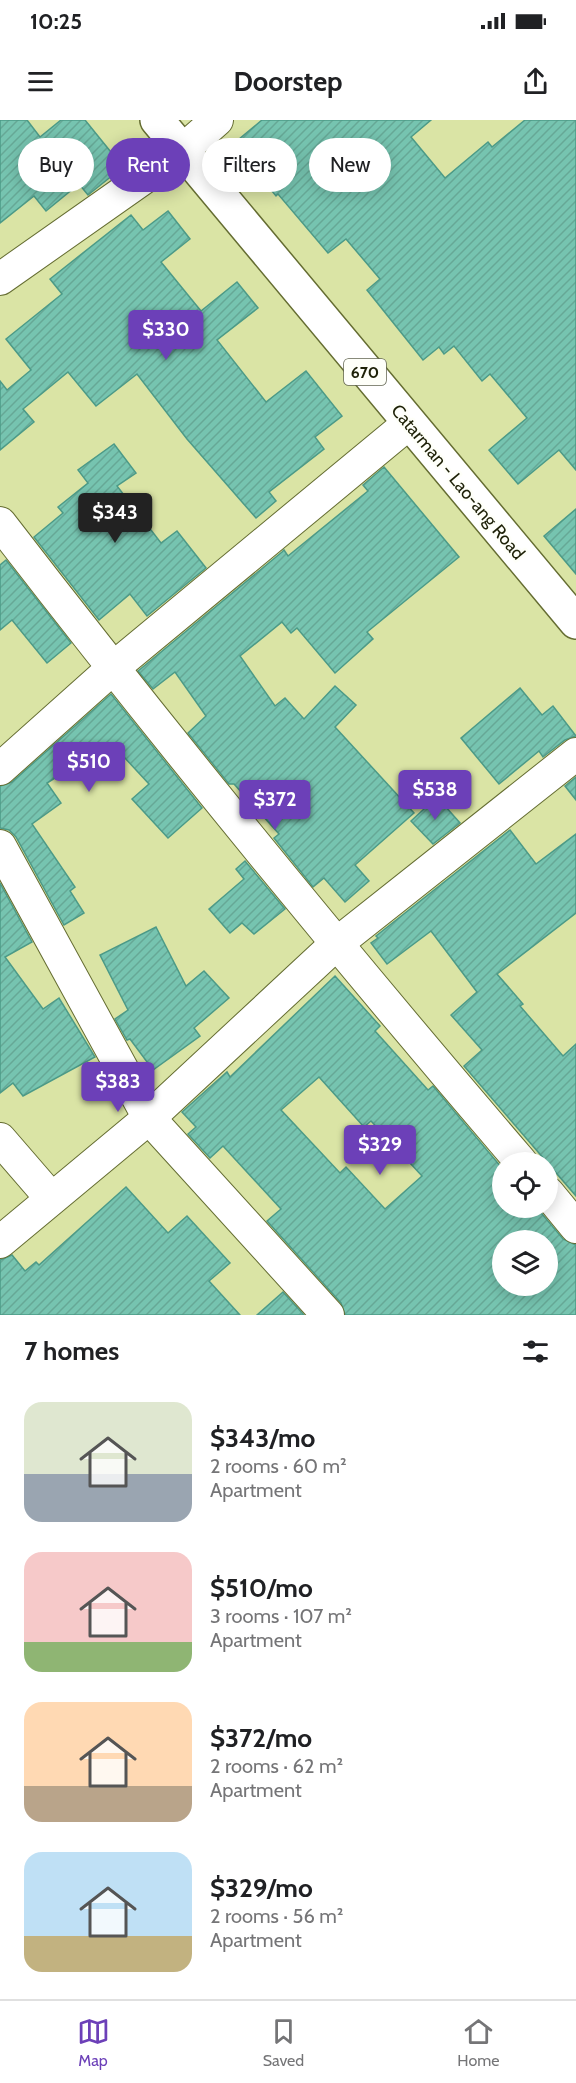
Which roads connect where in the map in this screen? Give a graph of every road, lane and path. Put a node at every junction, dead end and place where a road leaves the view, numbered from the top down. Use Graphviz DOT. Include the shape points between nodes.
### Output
graph roads {
  1 [pos="157,120"];
  2 [pos="217,120"];
  3 [pos="172,138"];
  4 [pos="190,144"];
  5 [pos="190,161"];
  6 [pos="124,192"];
  7 [pos="0,279"];
  8 [pos="408,424"];
  9 [pos="0,523"];
  10 [pos="576,622"];
  11 [pos="112,669"];
  12 [pos="576,754"];
  13 [pos="0,769"];
  14 [pos="0,846"];
  15 [pos="335,945"];
  16 [pos="149,1118"];
  17 [pos="0,1139"];
  18 [pos="512,1152"];
  19 [pos="51,1198"];
  20 [pos="558,1205"];
  21 [pos="576,1227"];
  22 [pos="0,1242"];
  23 [pos="328,1315"];
  1 -- 3 [label="main road, Catarman - Lao-ang Road / 670"];
  2 -- 4 [label="street"];
  5 -- 8 [label="main road, Catarman - Lao-ang Road / 670"];
  6 -- 7 [label="street"];
  8 -- 10 [label="main road, Catarman - Lao-ang Road / 670"];
  8 -- 11 [label="street"];
  9 -- 11 [label="street"];
  11 -- 13 [label="street"];
  11 -- 15 [label="street"];
  12 -- 15 [label="street"];
  14 -- 16 [label="street"];
  15 -- 16 [label="street"];
  15 -- 18 [label="street"];
  16 -- 19 [label="street"];
  16 -- 23 [label="street"];
  17 -- 19 [label="street"];
  19 -- 22 [label="street"];
  20 -- 21 [label="street"];
}
